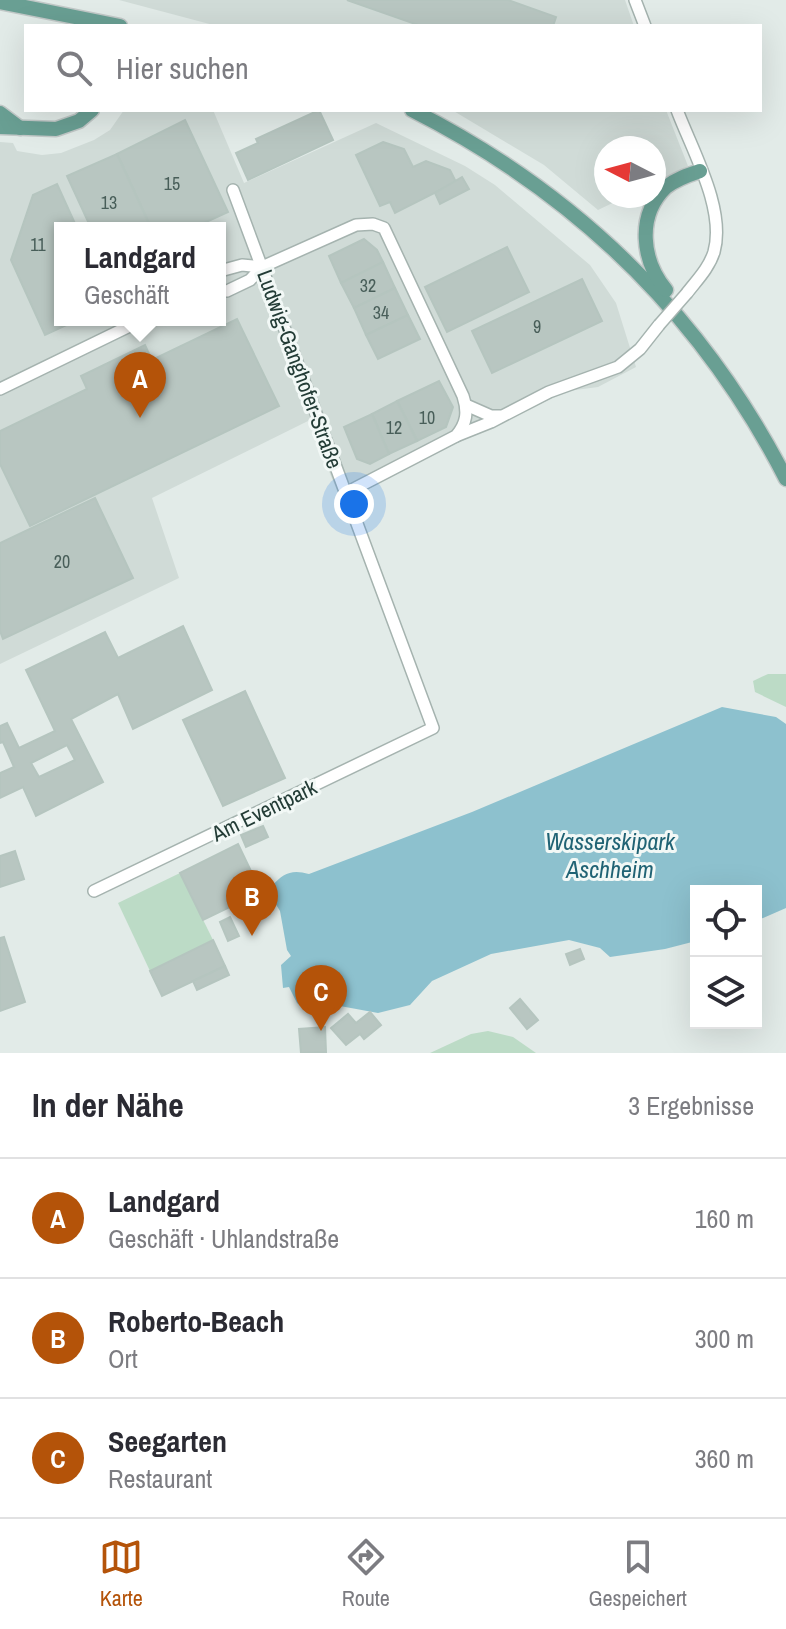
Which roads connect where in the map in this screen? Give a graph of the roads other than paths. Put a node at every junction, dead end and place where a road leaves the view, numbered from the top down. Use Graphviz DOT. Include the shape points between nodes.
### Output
graph roads {
  1 [pos="635,0"];
  2 [pos="0,2"];
  3 [pos="31,9"];
  4 [pos="68,24"];
  5 [pos="110,24"];
  6 [pos="644,24"];
  7 [pos="90,112"];
  8 [pos="416,112"];
  9 [pos="678,112"];
  10 [pos="0,113"];
  11 [pos="0,119"];
  12 [pos="0,127"];
  13 [pos="20,128"];
  14 [pos="700,171"];
  15 [pos="233,190"];
  16 [pos="262,267"];
  17 [pos="226,269"];
  18 [pos="226,275"];
  19 [pos="226,291"];
  20 [pos="226,291"];
  21 [pos="130,326"];
  22 [pos="703,347"];
  23 [pos="0,389"];
  24 [pos="466,405"];
  25 [pos="500,416"];
  26 [pos="456,436"];
  27 [pos="786,479"];
  28 [pos="346,493"];
  29 [pos="433,728"];
  30 [pos="94,891"];
  1 -- 6 [label="street"];
  2 -- 3 [label="main road"];
  3 -- 4 [label="main road"];
  3 -- 5 [label="main road"];
  7 -- 13 [label="main road" via="56,129"];
  8 -- 22 [label="main road" via="488,151 576,215 641,275"];
  9 -- 14 [label="street"];
  10 -- 13 [label="main road"];
  11 -- 13 [label="main road"];
  12 -- 13 [label="main road"];
  14 -- 22 [label="main road" via="664,189 647,218 645,234 652,269 697,327"];
  14 -- 25 [label="street, bridge" via="715,212 716,240 711,261 687,293 618,367"];
  15 -- 16 [label="street, Ludwig-Ganghofer-Straße"];
  16 -- 17 [label="street"];
  16 -- 19 [label="street" via="250,280"];
  16 -- 24 [label="street" via="356,225 384,228"];
  16 -- 28 [label="street, Ludwig-Ganghofer-Straße"];
  18 -- 20 [label="street" via="231,287"];
  21 -- 23 [label="street"];
  22 -- 27 [label="main road"];
  24 -- 25 [label="street"];
  24 -- 26 [label="street" via="466,420"];
  25 -- 26 [label="street"];
  26 -- 28 [label="street"];
  28 -- 29 [label="street, Ludwig-Ganghofer-Straße"];
  29 -- 30 [label="street, Am Eventpark"];
}
